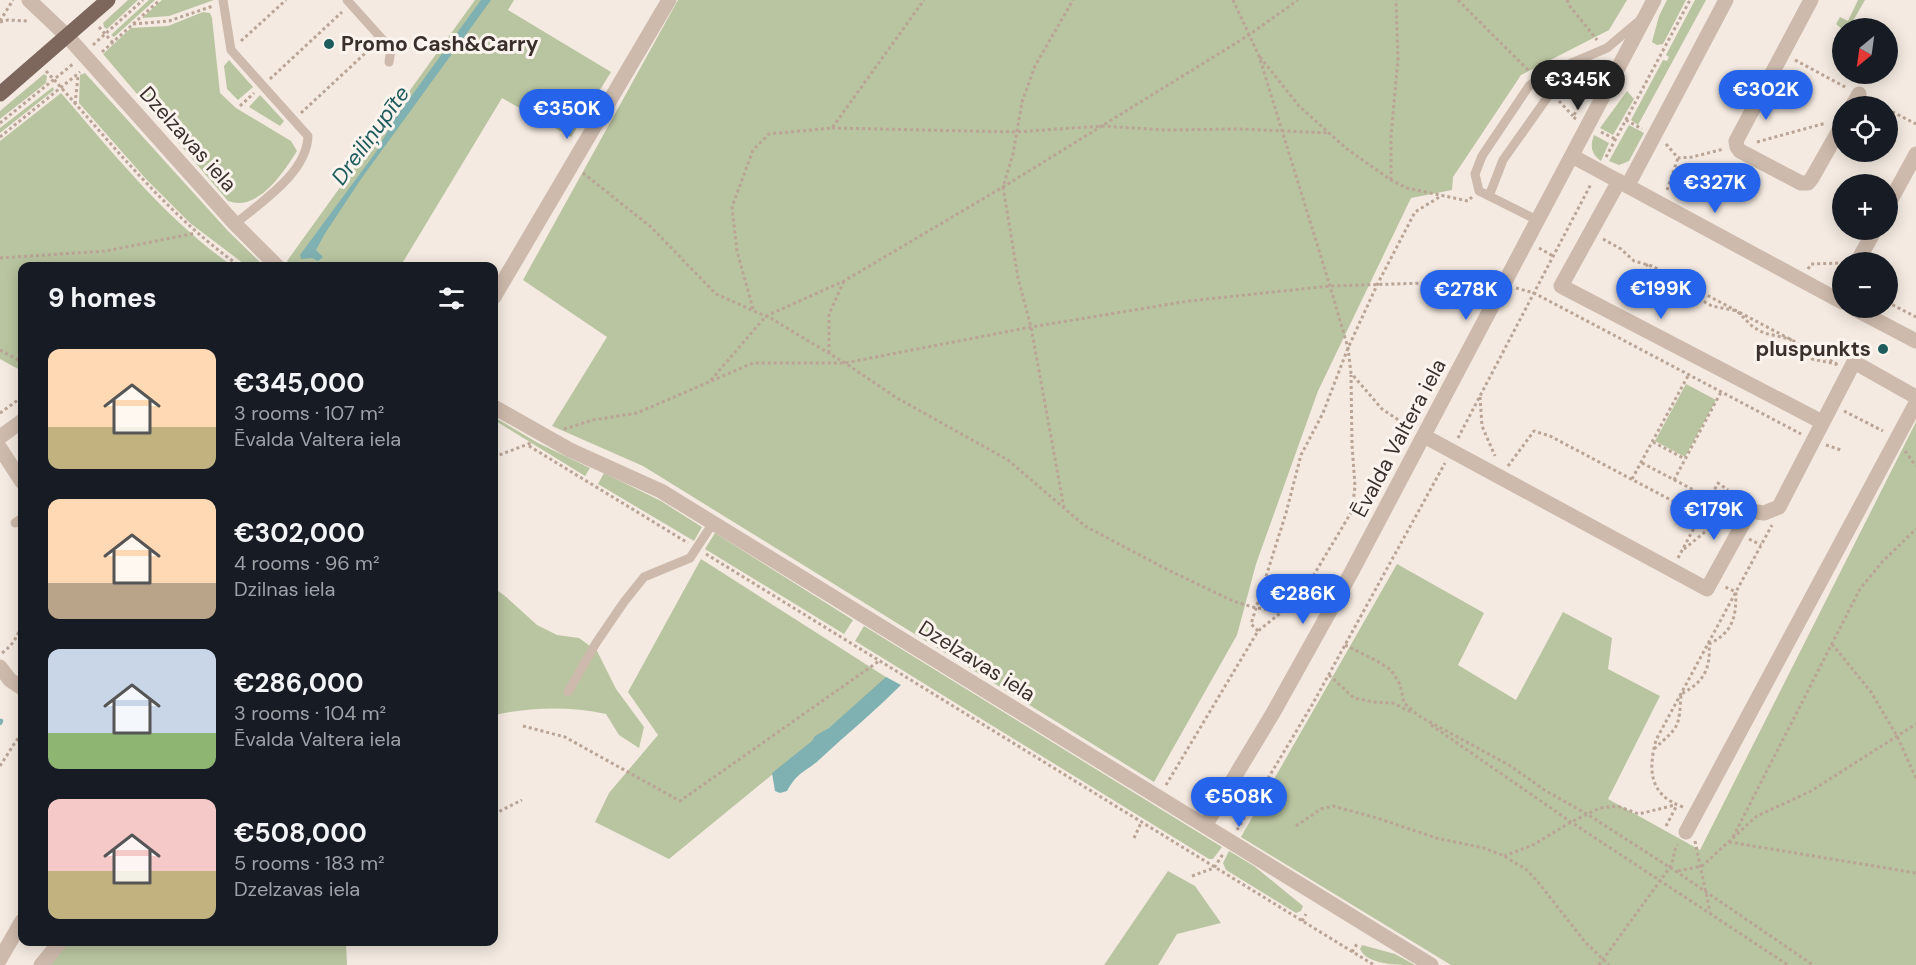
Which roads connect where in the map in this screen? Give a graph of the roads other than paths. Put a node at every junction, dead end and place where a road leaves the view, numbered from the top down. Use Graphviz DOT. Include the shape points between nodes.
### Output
graph roads {
  1 [pos="29,0"];
  2 [pos="108,0"];
  3 [pos="223,0"];
  4 [pos="669,0"];
  5 [pos="1654,0"];
  6 [pos="1726,0"];
  7 [pos="1811,0"];
  8 [pos="348,2"];
  9 [pos="1646,16"];
  10 [pos="68,37"];
  11 [pos="389,62"];
  12 [pos="1572,63"];
  13 [pos="0,94"];
  14 [pos="1832,143"];
  15 [pos="1916,154"];
  16 [pos="1572,156"];
  17 [pos="1623,183"];
  18 [pos="1898,187"];
  19 [pos="1489,196"];
  20 [pos="1537,220"];
  21 [pos="235,224"];
  22 [pos="273,262"];
  23 [pos="498,290"];
  24 [pos="1832,293"];
  25 [pos="1872,318"];
  26 [pos="1916,341"];
  27 [pos="1916,397"];
  28 [pos="1916,403"];
  29 [pos="498,409"];
  30 [pos="1822,422"];
  31 [pos="18,424"];
  32 [pos="1424,436"];
  33 [pos="0,437"];
  34 [pos="0,448"];
  35 [pos="18,476"];
  36 [pos="1732,499"];
  37 [pos="1750,511"];
  38 [pos="713,523"];
  39 [pos="1,667"];
  40 [pos="18,685"];
  41 [pos="568,692"];
  42 [pos="1204,826"];
  43 [pos="1686,832"];
  44 [pos="18,928"];
  45 [pos="57,946"];
  46 [pos="0,959"];
  47 [pos="41,965"];
  48 [pos="1431,965"];
  1 -- 10 [label="street, Dzelzavas iela"];
  2 -- 10 [label="main road"];
  3 -- 21 [label="lane" via="231,50 308,136 308,147 289,179"];
  4 -- 23 [label="street"];
  5 -- 9 [label="street, Ēvalda Valtera iela"];
  6 -- 17 [label="street"];
  7 -- 14 [label="street" via="1736,141 1740,151 1801,183 1812,178"];
  8 -- 11 [label="lane" via="391,49"];
  9 -- 12 [label="lane" via="1607,48"];
  9 -- 16 [label="street, Ēvalda Valtera iela"];
  10 -- 13 [label="main road"];
  10 -- 21 [label="street, Dzelzavas iela"];
  12 -- 19 [label="lane" via="1503,160"];
  12 -- 19 [label="lane" via="1529,86 1482,156 1475,174 1479,191"];
  15 -- 18 [label="street"];
  16 -- 17 [label="street"];
  16 -- 20 [label="street, Ēvalda Valtera iela"];
  17 -- 24 [label="street"];
  17 -- 30 [label="street" via="1561,286"];
  19 -- 20 [label="lane"];
  20 -- 32 [label="street, Ēvalda Valtera iela"];
  21 -- 22 [label="street, Dzelzavas iela"];
  25 -- 26 [label="street"];
  27 -- 30 [label="street" via="1854,362 1841,369 1832,404"];
  28 -- 43 [label="street"];
  29 -- 38 [label="street, Dzelzavas iela" via="570,450 661,491"];
  30 -- 37 [label="street" via="1779,507 1764,513"];
  31 -- 33 [label="street"];
  32 -- 37 [label="street" via="1707,589"];
  32 -- 42 [label="street, Ēvalda Valtera iela" via="1346,583"];
  34 -- 35 [label="street"];
  36 -- 37 [label="lane"];
  38 -- 41 [label="lane" via="690,558 644,577 596,643"];
  38 -- 42 [label="street, Dzelzavas iela"];
  39 -- 40 [label="street"];
  42 -- 48 [label="street, Dzelzavas iela"];
  44 -- 46 [label="street"];
  45 -- 47 [label="street"];
}
